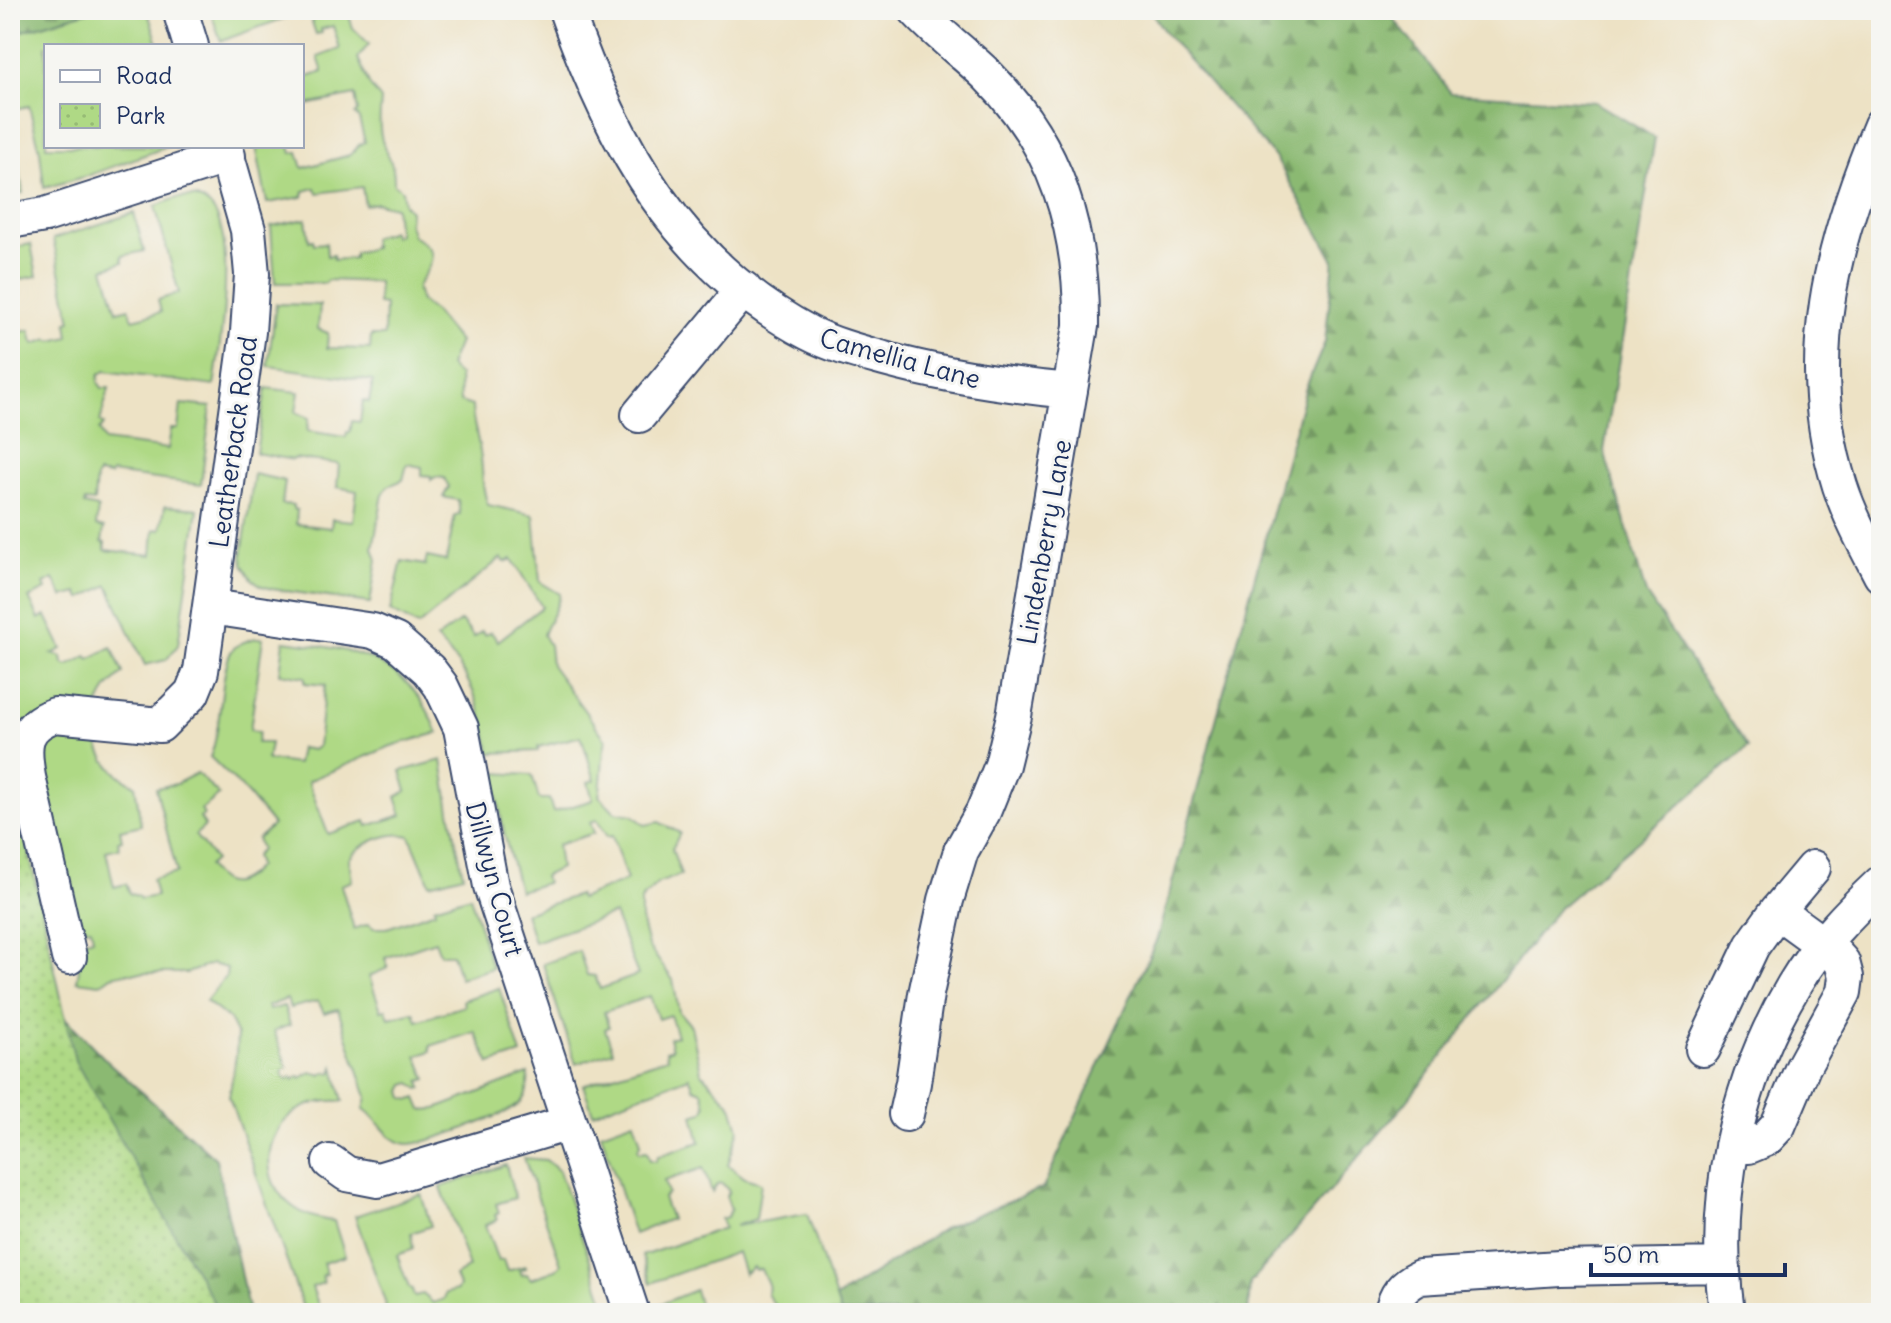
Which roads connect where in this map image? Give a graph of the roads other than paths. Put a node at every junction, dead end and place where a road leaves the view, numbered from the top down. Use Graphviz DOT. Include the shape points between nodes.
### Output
graph roads {
  1 [pos="180,10"];
  2 [pos="566,10"];
  3 [pos="916,10"];
  4 [pos="190,44"];
  5 [pos="1881,125"];
  6 [pos="226,151"];
  7 [pos="10,221"];
  8 [pos="744,289"];
  9 [pos="1070,391"];
  10 [pos="639,415"];
  11 [pos="1881,575"];
  12 [pos="211,607"];
  13 [pos="1813,868"];
  14 [pos="1881,883"];
  15 [pos="1777,911"];
  16 [pos="75,943"];
  17 [pos="1821,946"];
  18 [pos="1703,1049"];
  19 [pos="906,1114"];
  20 [pos="569,1123"];
  21 [pos="1732,1146"];
  22 [pos="330,1162"];
  23 [pos="1722,1265"];
  24 [pos="632,1313"];
  25 [pos="1392,1313"];
  26 [pos="1727,1313"];
  1 -- 4 [label="street"];
  2 -- 8 [label="street, Camellia Lane" via="595,89 658,201"];
  3 -- 9 [label="street, Lindenberry Lane" via="989,77 1018,112 1047,158 1064,199 1082,283"];
  5 -- 11 [label="street" via="1832,273 1821,355 1824,416 1841,488"];
  6 -- 7 [label="street" via="45,215"];
  6 -- 12 [label="street, Leatherback Road" via="248,230 252,274"];
  8 -- 9 [label="street, Camellia Lane" via="810,334 863,353 945,374"];
  8 -- 10 [label="street"];
  9 -- 19 [label="street, Lindenberry Lane" via="1014,716 997,777 961,851 946,900"];
  12 -- 16 [label="street, Leatherback Road" via="197,682 160,725 55,715 42,719 25,741 28,777"];
  12 -- 20 [label="street, Dillwyn Court" via="373,631 414,654 441,686 461,728 491,886"];
  13 -- 15 [label="street"];
  14 -- 17 [label="street"];
  15 -- 17 [label="street"];
  15 -- 18 [label="street" via="1752,946"];
  17 -- 21 [label="street" via="1767,1038"];
  17 -- 21 [label="street" via="1842,962 1844,992 1778,1126 1766,1139"];
  20 -- 22 [label="street" via="378,1180 347,1174"];
  20 -- 24 [label="street, Dillwyn Court"];
  21 -- 23 [label="street" via="1722,1215"];
  23 -- 25 [label="street" via="1420,1277 1395,1297"];
  23 -- 26 [label="street"];
}
